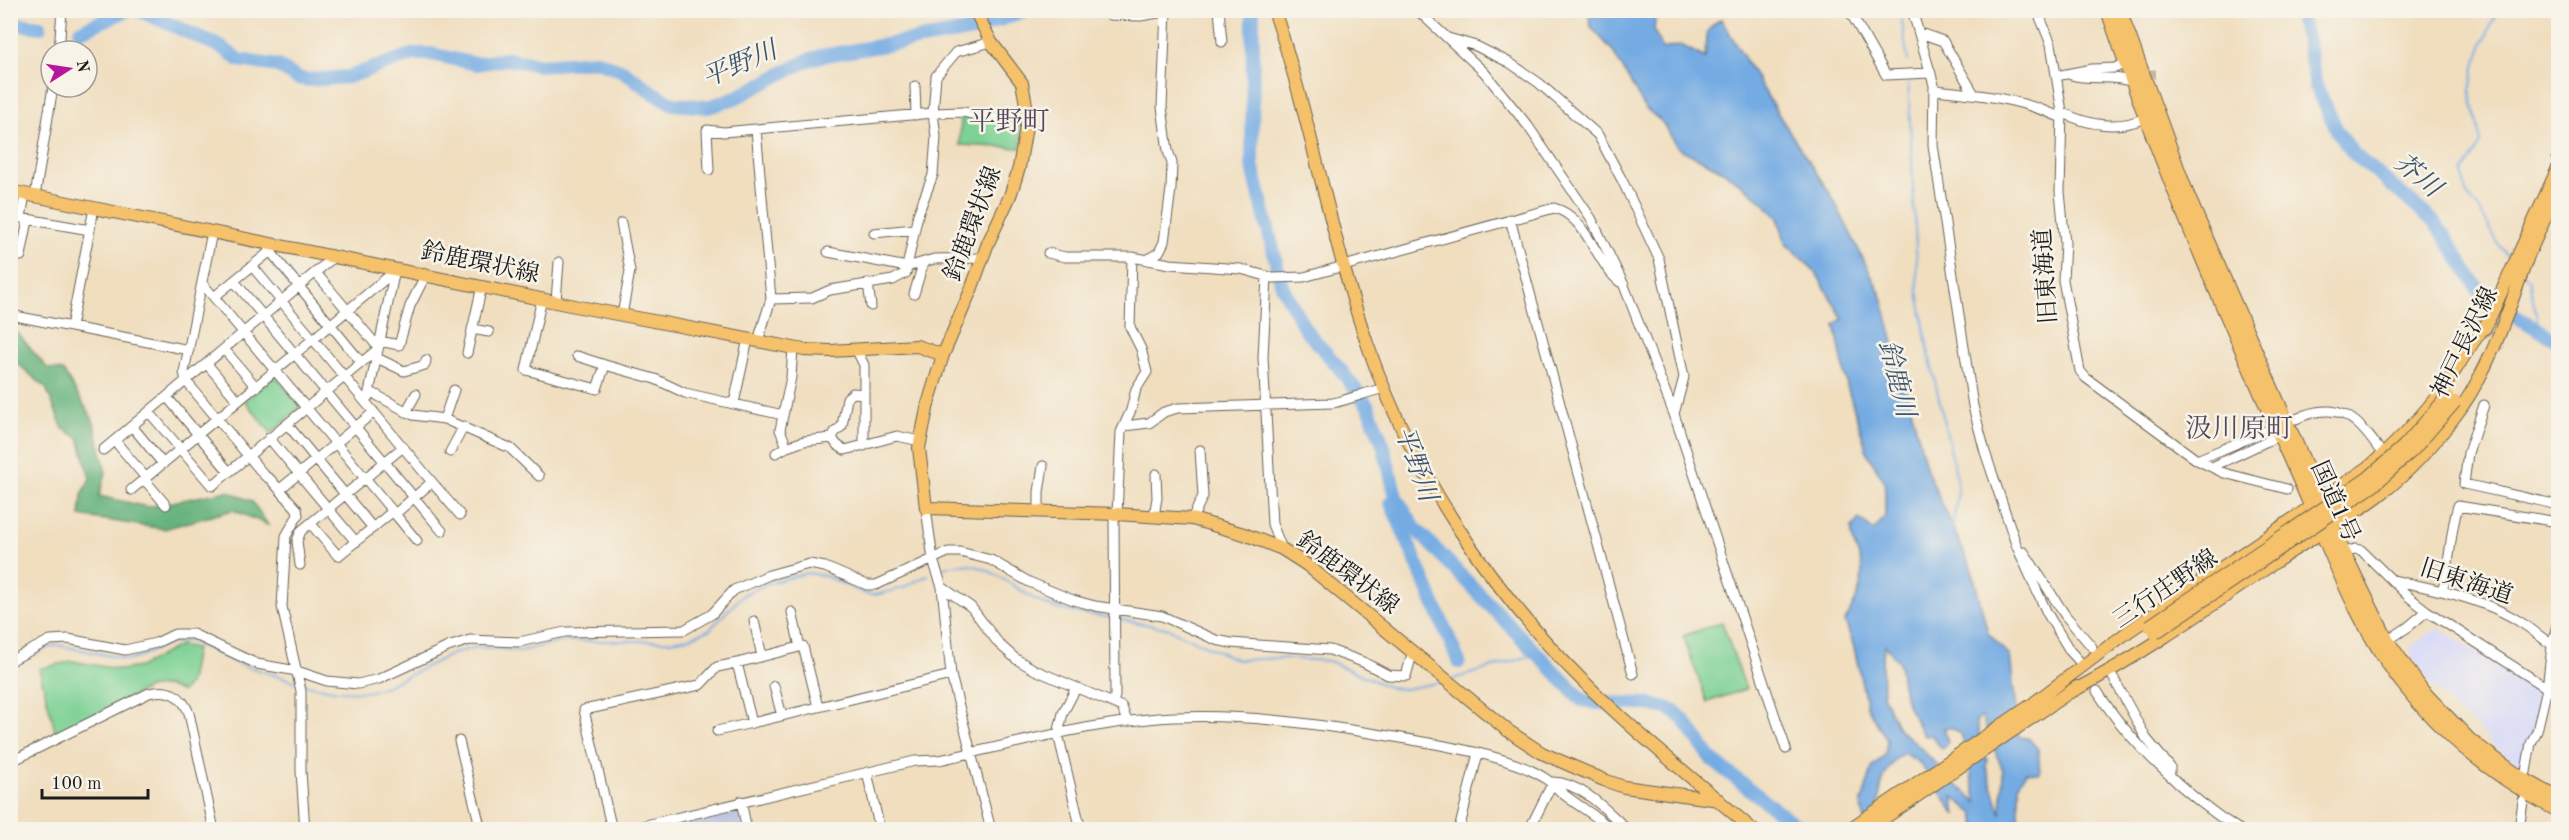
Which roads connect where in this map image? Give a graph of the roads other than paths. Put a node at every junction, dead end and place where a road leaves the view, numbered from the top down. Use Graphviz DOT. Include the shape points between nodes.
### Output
graph roads {
  1 [pos="62,10"];
  2 [pos="1110,10"];
  3 [pos="1220,10"];
  4 [pos="1274,10"];
  5 [pos="1417,10"];
  6 [pos="1849,10"];
  7 [pos="1912,10"];
  8 [pos="2037,10"];
  9 [pos="2108,10"];
  10 [pos="2119,10"];
  11 [pos="1166,11"];
  12 [pos="983,26"];
  13 [pos="1920,33"];
  14 [pos="1448,38"];
  15 [pos="60,39"];
  16 [pos="1222,42"];
  17 [pos="2125,63"];
  18 [pos="1930,73"];
  19 [pos="2069,74"];
  20 [pos="2106,74"];
  21 [pos="2056,76"];
  22 [pos="2132,82"];
  23 [pos="915,86"];
  24 [pos="1935,90"];
  25 [pos="1974,94"];
  26 [pos="50,99"];
  27 [pos="933,113"];
  28 [pos="916,115"];
  29 [pos="2062,115"];
  30 [pos="1028,116"];
  31 [pos="2146,117"];
  32 [pos="756,129"];
  33 [pos="2559,168"];
  34 [pos="709,170"];
  35 [pos="2559,189"];
  36 [pos="10,191"];
  37 [pos="30,195"];
  38 [pos="94,208"];
  39 [pos="1510,219"];
  40 [pos="28,220"];
  41 [pos="621,223"];
  42 [pos="90,230"];
  43 [pos="914,230"];
  44 [pos="212,232"];
  45 [pos="874,233"];
  46 [pos="273,248"];
  47 [pos="2528,250"];
  48 [pos="828,252"];
  49 [pos="1048,253"];
  50 [pos="10,254"];
  51 [pos="335,256"];
  52 [pos="1132,257"];
  53 [pos="982,258"];
  54 [pos="1147,260"];
  55 [pos="559,262"];
  56 [pos="923,264"];
  57 [pos="1345,264"];
  58 [pos="252,266"];
  59 [pos="907,267"];
  60 [pos="395,270"];
  61 [pos="316,273"];
  62 [pos="426,274"];
  63 [pos="1270,277"];
  64 [pos="234,281"];
  65 [pos="202,282"];
  66 [pos="868,283"];
  67 [pos="1623,283"];
  68 [pos="482,286"];
  69 [pos="299,287"];
  70 [pos="914,294"];
  71 [pos="214,297"];
  72 [pos="542,298"];
  73 [pos="771,299"];
  74 [pos="556,301"];
  75 [pos="282,302"];
  76 [pos="870,306"];
  77 [pos="347,310"];
  78 [pos="10,315"];
  79 [pos="622,315"];
  80 [pos="264,316"];
  81 [pos="330,325"];
  82 [pos="71,327"];
  83 [pos="2494,327"];
  84 [pos="472,329"];
  85 [pos="489,332"];
  86 [pos="244,333"];
  87 [pos="313,339"];
  88 [pos="753,340"];
  89 [pos="793,348"];
  90 [pos="224,349"];
  91 [pos="378,349"];
  92 [pos="856,349"];
  93 [pos="189,350"];
  94 [pos="467,353"];
  95 [pos="296,354"];
  96 [pos="943,355"];
  97 [pos="577,356"];
  98 [pos="426,360"];
  99 [pos="361,362"];
  100 [pos="207,364"];
  101 [pos="605,365"];
  102 [pos="275,371"];
  103 [pos="344,377"];
  104 [pos="186,381"];
  105 [pos="256,387"];
  106 [pos="1385,388"];
  107 [pos="454,390"];
  108 [pos="327,391"];
  109 [pos="369,391"];
  110 [pos="416,394"];
  111 [pos="864,394"];
  112 [pos="167,397"];
  113 [pos="2451,400"];
  114 [pos="238,401"];
  115 [pos="734,404"];
  116 [pos="1266,404"];
  117 [pos="2484,405"];
  118 [pos="306,408"];
  119 [pos="371,408"];
  120 [pos="149,412"];
  121 [pos="406,412"];
  122 [pos="1674,414"];
  123 [pos="783,415"];
  124 [pos="217,418"];
  125 [pos="444,419"];
  126 [pos="2296,419"];
  127 [pos="287,424"];
  128 [pos="132,426"];
  129 [pos="356,426"];
  130 [pos="464,426"];
  131 [pos="1124,426"];
  132 [pos="2273,433"];
  133 [pos="198,435"];
  134 [pos="269,438"];
  135 [pos="831,438"];
  136 [pos="115,441"];
  137 [pos="920,441"];
  138 [pos="336,443"];
  139 [pos="864,446"];
  140 [pos="403,447"];
  141 [pos="787,447"];
  142 [pos="181,449"];
  143 [pos="103,450"];
  144 [pos="1200,450"];
  145 [pos="450,452"];
  146 [pos="776,453"];
  147 [pos="2383,455"];
  148 [pos="249,456"];
  149 [pos="316,459"];
  150 [pos="2197,460"];
  151 [pos="385,462"];
  152 [pos="163,464"];
  153 [pos="1043,466"];
  154 [pos="2212,467"];
  155 [pos="229,472"];
  156 [pos="299,474"];
  157 [pos="1156,474"];
  158 [pos="539,476"];
  159 [pos="145,478"];
  160 [pos="365,479"];
  161 [pos="432,482"];
  162 [pos="280,489"];
  163 [pos="2286,489"];
  164 [pos="131,490"];
  165 [pos="346,495"];
  166 [pos="414,497"];
  167 [pos="166,505"];
  168 [pos="2559,505"];
  169 [pos="926,508"];
  170 [pos="328,509"];
  171 [pos="1039,512"];
  172 [pos="394,513"];
  173 [pos="1115,514"];
  174 [pos="460,515"];
  175 [pos="1154,516"];
  176 [pos="2322,516"];
  177 [pos="1192,519"];
  178 [pos="2559,522"];
  179 [pos="310,524"];
  180 [pos="373,528"];
  181 [pos="442,531"];
  182 [pos="417,541"];
  183 [pos="356,542"];
  184 [pos="2017,547"];
  185 [pos="1282,549"];
  186 [pos="2343,552"];
  187 [pos="933,560"];
  188 [pos="300,565"];
  189 [pos="2392,580"];
  190 [pos="942,587"];
  191 [pos="2442,591"];
  192 [pos="1114,610"];
  193 [pos="2427,611"];
  194 [pos="792,612"];
  195 [pos="2559,620"];
  196 [pos="754,621"];
  197 [pos="2152,630"];
  198 [pos="2387,641"];
  199 [pos="800,647"];
  200 [pos="2092,647"];
  201 [pos="2555,647"];
  202 [pos="1413,651"];
  203 [pos="762,656"];
  204 [pos="10,661"];
  205 [pos="737,663"];
  206 [pos="2085,665"];
  207 [pos="298,674"];
  208 [pos="1633,674"];
  209 [pos="951,675"];
  210 [pos="2114,677"];
  211 [pos="774,686"];
  212 [pos="1076,688"];
  213 [pos="2547,688"];
  214 [pos="2097,691"];
  215 [pos="2071,692"];
  216 [pos="2559,695"];
  217 [pos="1113,702"];
  218 [pos="818,707"];
  219 [pos="782,716"];
  220 [pos="1127,722"];
  221 [pos="752,723"];
  222 [pos="717,731"];
  223 [pos="1058,734"];
  224 [pos="459,741"];
  225 [pos="1785,748"];
  226 [pos="971,753"];
  227 [pos="1478,753"];
  228 [pos="10,762"];
  229 [pos="867,772"];
  230 [pos="2526,772"];
  231 [pos="2170,774"];
  232 [pos="1553,782"];
  233 [pos="1696,782"];
  234 [pos="1677,793"];
  235 [pos="1719,800"];
  236 [pos="2559,800"];
  237 [pos="741,801"];
  238 [pos="2523,801"];
  239 [pos="2559,810"];
  240 [pos="214,830"];
  241 [pos="305,830"];
  242 [pos="481,830"];
  243 [pos="612,830"];
  244 [pos="625,830"];
  245 [pos="747,830"];
  246 [pos="880,830"];
  247 [pos="991,830"];
  248 [pos="1081,830"];
  249 [pos="1459,830"];
  250 [pos="1529,830"];
  251 [pos="1612,830"];
  252 [pos="1628,830"];
  253 [pos="1753,830"];
  254 [pos="1848,830"];
  255 [pos="1867,830"];
  256 [pos="2240,830"];
  257 [pos="2519,830"];
  1 -- 15 [label="street"];
  2 -- 11 [label="street" via="1110,15 1140,16"];
  3 -- 16 [label="street"];
  4 -- 57 [label="main road"];
  5 -- 14 [label="street"];
  6 -- 18 [label="street" via="1886,75"];
  7 -- 13 [label="street"];
  8 -- 21 [label="street, 旧東海道" via="2048,33"];
  9 -- 17 [label="highway, 国道1号"];
  10 -- 176 [label="highway, 国道1号" via="2187,195"];
  11 -- 54 [label="street" via="1162,107 1172,163 1171,189 1164,242 1159,252"];
  12 -- 27 [label="street" via="936,76"];
  12 -- 30 [label="main road, 鈴鹿環状線" via="1022,83"];
  13 -- 18 [label="street"];
  13 -- 25 [label="street" via="1943,41"];
  14 -- 67 [label="street" via="1484,72 1528,126 1591,218"];
  14 -- 122 [label="street" via="1476,46 1510,63 1539,82 1598,135 1659,259 1684,377"];
  17 -- 19 [label="street"];
  17 -- 22 [label="highway, 国道1号"];
  18 -- 24 [label="street"];
  19 -- 20 [label="street"];
  19 -- 21 [label="street"];
  19 -- 22 [label="street" via="2083,79"];
  21 -- 29 [label="street, 旧東海道"];
  22 -- 31 [label="highway, 国道1号"];
  23 -- 28 [label="street"];
  24 -- 25 [label="street"];
  24 -- 184 [label="street" via="1934,145 1971,394 1985,452"];
  25 -- 29 [label="street"];
  26 -- 37 [label="street"];
  27 -- 28 [label="street"];
  27 -- 30 [label="street" via="963,112 992,118"];
  27 -- 43 [label="street" via="933,175"];
  28 -- 32 [label="street"];
  29 -- 31 [label="street" via="2093,124 2126,124"];
  29 -- 150 [label="street, 旧東海道" via="2062,280 2080,371"];
  30 -- 53 [label="main road, 鈴鹿環状線" via="1010,196"];
  31 -- 132 [label="highway, 国道1号"];
  32 -- 34 [label="street" via="707,130"];
  32 -- 73 [label="street"];
  33 -- 47 [label="main road, 神戸長沢線"];
  35 -- 47 [label="main road, 神戸長沢線"];
  36 -- 37 [label="main road, 鈴鹿環状線"];
  37 -- 38 [label="main road, 鈴鹿環状線"];
  37 -- 40 [label="street" via="21,218"];
  38 -- 42 [label="street"];
  38 -- 44 [label="main road, 鈴鹿環状線"];
  39 -- 57 [label="street"];
  39 -- 67 [label="street" via="1554,208 1561,210 1589,239 1611,274"];
  39 -- 208 [label="street"];
  40 -- 42 [label="street"];
  40 -- 50 [label="street" via="21,256"];
  41 -- 79 [label="street" via="630,271"];
  42 -- 82 [label="street"];
  43 -- 45 [label="street"];
  43 -- 59 [label="street"];
  44 -- 46 [label="main road, 鈴鹿環状線"];
  44 -- 65 [label="street"];
  46 -- 51 [label="main road, 鈴鹿環状線"];
  46 -- 58 [label="street"];
  46 -- 69 [label="street"];
  47 -- 83 [label="main road, 神戸長沢線"];
  48 -- 59 [label="street"];
  49 -- 52 [label="street" via="1065,257"];
  51 -- 60 [label="main road, 鈴鹿環状線"];
  51 -- 61 [label="street"];
  52 -- 54 [label="street"];
  52 -- 131 [label="street" via="1130,327 1147,372 1136,389"];
  53 -- 56 [label="street" via="934,259"];
  53 -- 96 [label="main road, 鈴鹿環状線"];
  54 -- 63 [label="street" via="1241,269"];
  55 -- 74 [label="street"];
  56 -- 59 [label="street"];
  56 -- 70 [label="street"];
  57 -- 63 [label="street" via="1304,277"];
  57 -- 106 [label="main road"];
  58 -- 64 [label="street"];
  58 -- 75 [label="street"];
  59 -- 66 [label="street" via="906,273 893,279"];
  60 -- 62 [label="main road, 鈴鹿環状線"];
  60 -- 77 [label="street"];
  60 -- 91 [label="street"];
  61 -- 69 [label="street"];
  61 -- 77 [label="street"];
  62 -- 68 [label="main road, 鈴鹿環状線"];
  62 -- 91 [label="street" via="410,306 399,345"];
  63 -- 116 [label="street" via="1263,342"];
  64 -- 71 [label="street"];
  64 -- 80 [label="street"];
  65 -- 71 [label="street"];
  65 -- 93 [label="street"];
  66 -- 73 [label="street" via="830,290 812,298"];
  66 -- 76 [label="street"];
  67 -- 122 [label="street"];
  68 -- 72 [label="main road, 鈴鹿環状線"];
  68 -- 84 [label="street"];
  69 -- 75 [label="street"];
  69 -- 81 [label="street"];
  71 -- 86 [label="street"];
  72 -- 74 [label="main road, 鈴鹿環状線"];
  72 -- 101 [label="street" via="526,370 597,389"];
  73 -- 88 [label="street"];
  74 -- 79 [label="main road, 鈴鹿環状線"];
  75 -- 80 [label="street"];
  75 -- 87 [label="street"];
  77 -- 81 [label="street"];
  77 -- 91 [label="street"];
  78 -- 82 [label="street"];
  79 -- 88 [label="main road, 鈴鹿環状線"];
  80 -- 86 [label="street"];
  80 -- 95 [label="street"];
  81 -- 87 [label="street"];
  81 -- 99 [label="street"];
  82 -- 93 [label="street"];
  83 -- 113 [label="main road, 神戸長沢線" via="2467,382"];
  83 -- 113 [label="main road, 神戸長沢線" via="2473,340"];
  84 -- 85 [label="street"];
  84 -- 94 [label="street"];
  86 -- 90 [label="street"];
  86 -- 102 [label="street"];
  87 -- 95 [label="street"];
  87 -- 103 [label="street"];
  88 -- 89 [label="main road, 鈴鹿環状線"];
  88 -- 115 [label="street"];
  89 -- 92 [label="main road, 鈴鹿環状線"];
  89 -- 123 [label="street"];
  90 -- 100 [label="street"];
  90 -- 105 [label="street"];
  91 -- 98 [label="street" via="404,370 425,365"];
  91 -- 99 [label="street"];
  91 -- 109 [label="street"];
  92 -- 96 [label="main road, 鈴鹿環状線" via="917,346"];
  92 -- 111 [label="street" via="864,364"];
  93 -- 104 [label="street"];
  95 -- 102 [label="street"];
  95 -- 108 [label="street"];
  96 -- 137 [label="main road, 鈴鹿環状線"];
  97 -- 101 [label="street"];
  99 -- 103 [label="street"];
  100 -- 104 [label="street"];
  100 -- 114 [label="street"];
  101 -- 115 [label="street" via="655,379 685,393"];
  102 -- 105 [label="street"];
  102 -- 118 [label="street"];
  103 -- 108 [label="street"];
  103 -- 119 [label="street"];
  104 -- 112 [label="street"];
  104 -- 124 [label="street"];
  105 -- 114 [label="street"];
  106 -- 116 [label="street" via="1333,403"];
  106 -- 233 [label="main road" via="1417,457 1509,601 1581,679"];
  107 -- 125 [label="street"];
  108 -- 118 [label="street"];
  108 -- 129 [label="street"];
  109 -- 119 [label="street"];
  109 -- 121 [label="street"];
  110 -- 121 [label="street"];
  111 -- 135 [label="street" via="853,393 847,398 842,426"];
  111 -- 139 [label="street"];
  112 -- 120 [label="street"];
  112 -- 133 [label="street"];
  113 -- 147 [label="main road, 神戸長沢線"];
  113 -- 176 [label="main road, 神戸長沢線, bridge" via="2433,429 2393,470"];
  113 -- 176 [label="main road, 神戸長沢線" via="2418,458 2379,495"];
  114 -- 124 [label="street"];
  115 -- 123 [label="street"];
  116 -- 131 [label="street" via="1178,408 1149,423"];
  116 -- 185 [label="street" via="1272,524"];
  117 -- 168 [label="street" via="2468,453 2464,484"];
  118 -- 127 [label="street"];
  118 -- 138 [label="street"];
  119 -- 129 [label="street"];
  119 -- 140 [label="street"];
  120 -- 128 [label="street"];
  120 -- 142 [label="street"];
  121 -- 125 [label="street"];
  122 -- 225 [label="street"];
  123 -- 141 [label="street" via="780,430"];
  124 -- 133 [label="street"];
  124 -- 148 [label="street"];
  125 -- 130 [label="street"];
  126 -- 147 [label="street" via="2321,411 2337,411 2352,417"];
  127 -- 134 [label="street"];
  127 -- 149 [label="street"];
  128 -- 136 [label="street"];
  128 -- 152 [label="street"];
  129 -- 138 [label="street"];
  129 -- 151 [label="street"];
  130 -- 145 [label="street"];
  130 -- 158 [label="street" via="510,448"];
  131 -- 173 [label="street"];
  132 -- 150 [label="street"];
  132 -- 154 [label="street"];
  132 -- 176 [label="highway, 国道1号"];
  133 -- 142 [label="street"];
  133 -- 155 [label="street"];
  134 -- 148 [label="street"];
  134 -- 156 [label="street"];
  135 -- 139 [label="street" via="845,450"];
  135 -- 141 [label="street"];
  136 -- 143 [label="street"];
  136 -- 159 [label="street"];
  137 -- 139 [label="street" via="897,436"];
  137 -- 169 [label="main road, 鈴鹿環状線"];
  138 -- 149 [label="street"];
  138 -- 160 [label="street"];
  140 -- 151 [label="street"];
  140 -- 161 [label="street"];
  141 -- 146 [label="street"];
  142 -- 152 [label="street"];
  142 -- 155 [label="street" via="212,486"];
  144 -- 177 [label="street" via="1203,495"];
  147 -- 176 [label="main road, 神戸長沢線" via="2346,484"];
  148 -- 155 [label="street"];
  148 -- 162 [label="street"];
  149 -- 156 [label="street"];
  149 -- 165 [label="street"];
  150 -- 154 [label="street, 旧東海道"];
  151 -- 160 [label="street"];
  151 -- 166 [label="street"];
  152 -- 159 [label="street"];
  153 -- 171 [label="street"];
  154 -- 163 [label="street, 旧東海道"];
  156 -- 162 [label="street"];
  156 -- 170 [label="street"];
  157 -- 175 [label="street"];
  159 -- 164 [label="street"];
  159 -- 167 [label="street"];
  160 -- 165 [label="street"];
  160 -- 172 [label="street"];
  161 -- 166 [label="street"];
  161 -- 174 [label="street"];
  162 -- 207 [label="street" via="295,505 298,515 286,536 282,607"];
  165 -- 170 [label="street"];
  165 -- 180 [label="street"];
  166 -- 172 [label="street"];
  166 -- 181 [label="street"];
  169 -- 171 [label="main road, 鈴鹿環状線"];
  169 -- 187 [label="street"];
  170 -- 179 [label="street"];
  170 -- 183 [label="street"];
  171 -- 173 [label="main road, 鈴鹿環状線"];
  172 -- 180 [label="street"];
  172 -- 182 [label="street"];
  173 -- 175 [label="main road, 鈴鹿環状線"];
  173 -- 192 [label="street"];
  175 -- 177 [label="main road, 鈴鹿環状線"];
  176 -- 186 [label="highway, 国道1号"];
  176 -- 197 [label="main road, 三行庄野線, bridge"];
  176 -- 206 [label="main road, 三行庄野線" via="2138,625"];
  176 -- 215 [label="main road, 三行庄野線" via="2135,655"];
  176 -- 239 [label="highway, 国道1号" via="2370,632 2412,695 2479,761"];
  177 -- 185 [label="main road, 鈴鹿環状線" via="1226,527"];
  178 -- 191 [label="street" via="2458,506"];
  179 -- 183 [label="street" via="338,556"];
  179 -- 188 [label="street" via="298,537"];
  180 -- 183 [label="street"];
  184 -- 200 [label="street"];
  184 -- 206 [label="street" via="2047,613 2070,651"];
  185 -- 202 [label="main road, 鈴鹿環状線" via="1325,578"];
  186 -- 189 [label="street, 旧東海道" via="2364,552"];
  186 -- 198 [label="highway, 国道1号"];
  187 -- 190 [label="street"];
  187 -- 192 [label="street" via="948,552 980,556 1073,600"];
  187 -- 207 [label="street" via="876,585 867,585 817,564 769,575 734,590 712,614 684,630 565,632 519,642 470,640 379,679 358,684"];
  189 -- 191 [label="street, 旧東海道"];
  189 -- 193 [label="street"];
  190 -- 209 [label="street"];
  190 -- 212 [label="street" via="971,607 999,644 1016,659"];
  191 -- 201 [label="street, 旧東海道" via="2520,621"];
  192 -- 202 [label="street" via="1169,618 1231,644 1330,650 1388,675 1406,676"];
  192 -- 217 [label="street"];
  193 -- 198 [label="street"];
  193 -- 213 [label="street"];
  194 -- 199 [label="street"];
  195 -- 201 [label="street"];
  196 -- 203 [label="street"];
  197 -- 206 [label="main road, 三行庄野線"];
  197 -- 215 [label="main road, 三行庄野線"];
  198 -- 236 [label="highway, 国道1号" via="2422,692 2470,741"];
  199 -- 203 [label="street"];
  199 -- 218 [label="street" via="803,646"];
  201 -- 213 [label="street"];
  202 -- 234 [label="main road, 鈴鹿環状線" via="1527,744 1571,767 1624,787"];
  203 -- 205 [label="street"];
  204 -- 207 [label="street" via="50,640 68,639 125,650 175,634 193,634 257,664"];
  205 -- 221 [label="street"];
  205 -- 243 [label="street" via="717,667 700,685 584,710"];
  206 -- 254 [label="main road, 三行庄野線"];
  207 -- 241 [label="street"];
  209 -- 218 [label="street"];
  209 -- 226 [label="street"];
  210 -- 231 [label="street" via="2146,738 2170,767"];
  211 -- 219 [label="street"];
  212 -- 217 [label="street"];
  212 -- 223 [label="street"];
  213 -- 216 [label="street"];
  213 -- 230 [label="street" via="2537,731 2530,743"];
  214 -- 231 [label="street" via="2127,730"];
  215 -- 255 [label="main road, 三行庄野線"];
  217 -- 220 [label="street" via="1122,707"];
  218 -- 219 [label="street"];
  219 -- 221 [label="street"];
  220 -- 223 [label="street"];
  220 -- 227 [label="street" via="1197,717 1295,722"];
  221 -- 222 [label="street"];
  223 -- 226 [label="street"];
  223 -- 248 [label="street"];
  224 -- 242 [label="street"];
  226 -- 229 [label="street"];
  226 -- 247 [label="street"];
  227 -- 232 [label="street"];
  227 -- 249 [label="street"];
  228 -- 240 [label="street" via="149,693 172,693 182,699 189,713"];
  229 -- 237 [label="street"];
  229 -- 246 [label="street"];
  231 -- 256 [label="street"];
  232 -- 250 [label="street"];
  232 -- 251 [label="street"];
  232 -- 252 [label="street" via="1565,782 1584,793"];
  233 -- 234 [label="main road"];
  233 -- 235 [label="main road"];
  234 -- 235 [label="main road, 鈴鹿環状線"];
  235 -- 253 [label="main road"];
  237 -- 244 [label="street"];
  237 -- 245 [label="street"];
  238 -- 257 [label="street"];
}
